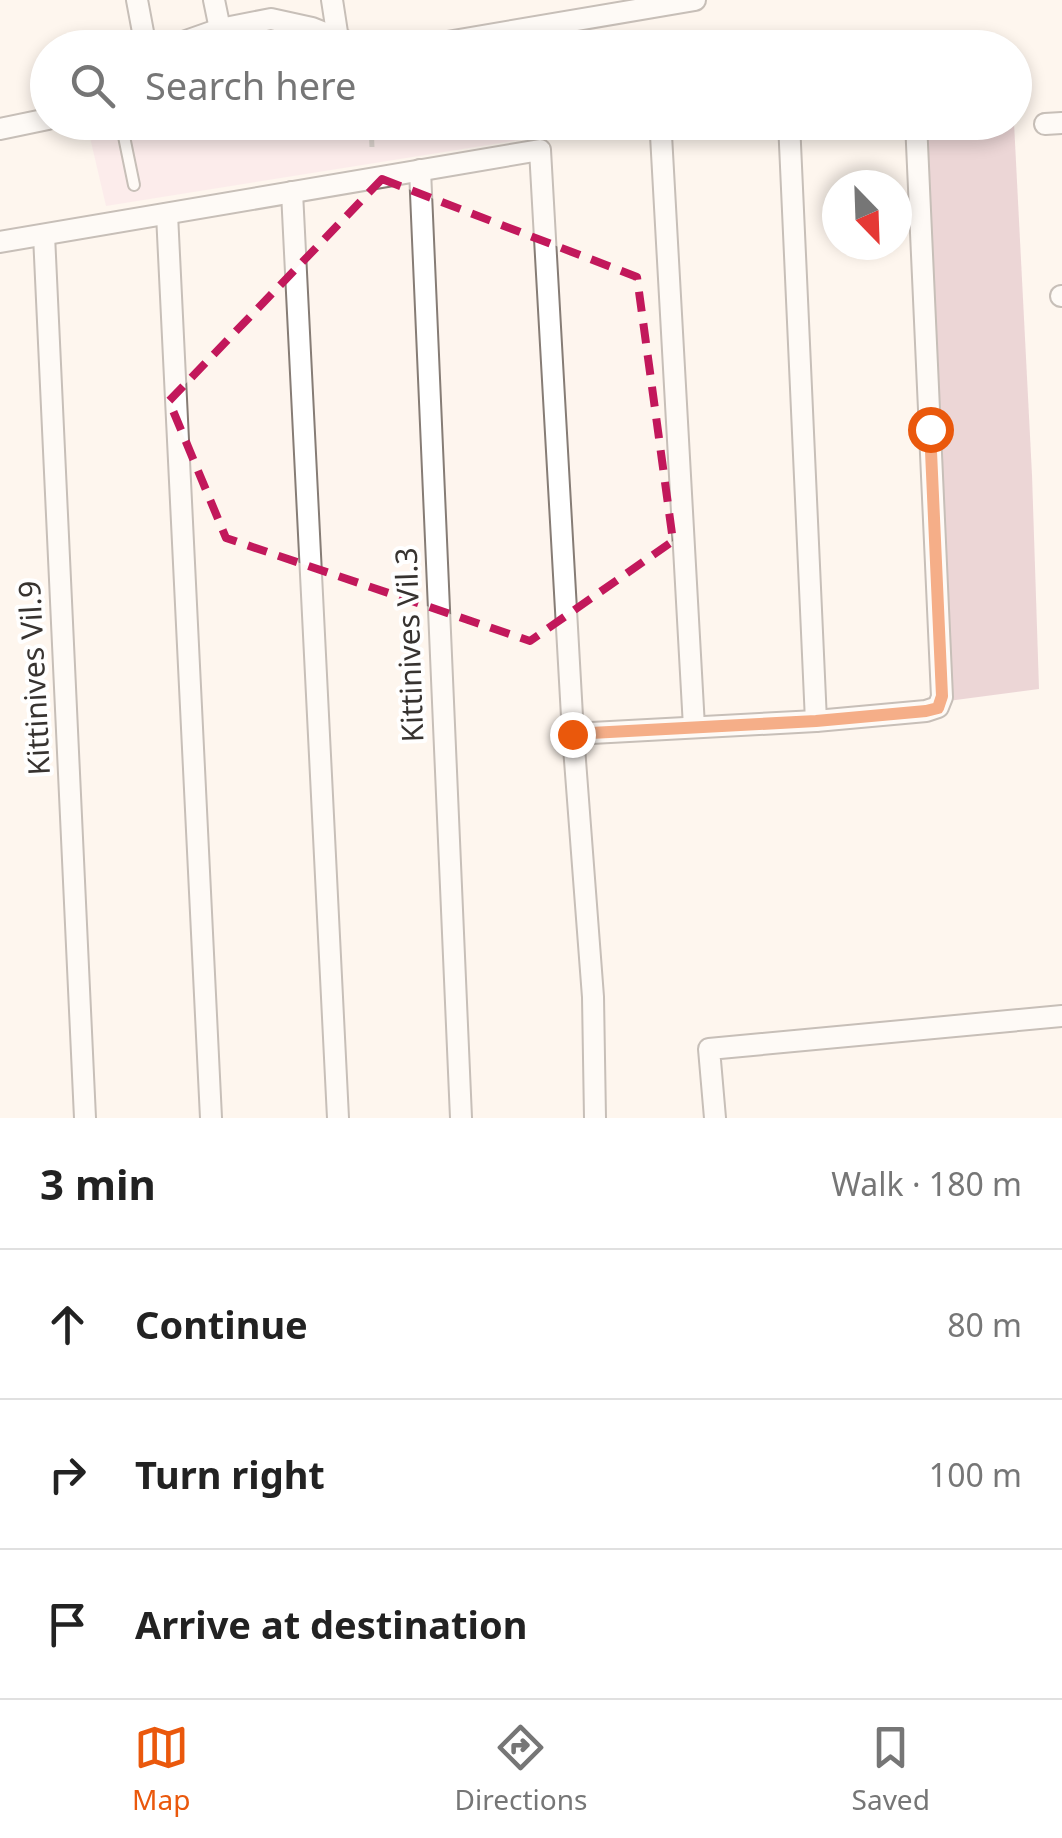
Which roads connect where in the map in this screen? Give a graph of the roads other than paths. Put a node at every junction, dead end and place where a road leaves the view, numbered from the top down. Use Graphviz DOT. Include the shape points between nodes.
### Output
graph roads {
  1 [pos="137,0"];
  2 [pos="214,0"];
  3 [pos="332,0"];
  4 [pos="695,0"];
  5 [pos="269,9"];
  6 [pos="220,29"];
  7 [pos="143,30"];
  8 [pos="217,30"];
  9 [pos="317,30"];
  10 [pos="337,30"];
  11 [pos="518,30"];
  12 [pos="30,123"];
  13 [pos="0,129"];
  14 [pos="124,140"];
  15 [pos="662,140"];
  16 [pos="790,140"];
  17 [pos="917,140"];
  18 [pos="420,170"];
  19 [pos="134,185"];
  20 [pos="292,192"];
  21 [pos="166,214"];
  22 [pos="44,234"];
  23 [pos="0,242"];
  24 [pos="816,721"];
  25 [pos="694,727"];
  26 [pos="572,734"];
  27 [pos="1062,1016"];
  28 [pos="85,1118"];
  29 [pos="212,1118"];
  30 [pos="338,1118"];
  31 [pos="461,1118"];
  32 [pos="595,1118"];
  33 [pos="715,1118"];
  1 -- 7 [label="street"];
  2 -- 6 [label="street"];
  3 -- 10 [label="street"];
  4 -- 11 [label="street"];
  5 -- 6 [label="street"];
  5 -- 9 [label="street"];
  6 -- 8 [label="street"];
  12 -- 13 [label="street"];
  14 -- 19 [label="lane"];
  15 -- 25 [label="street"];
  16 -- 24 [label="street"];
  17 -- 24 [label="street" via="942,696 938,708 926,711"];
  18 -- 20 [label="street"];
  18 -- 26 [label="street" via="540,150"];
  18 -- 31 [label="street, Kittinives Vil.3"];
  20 -- 21 [label="street"];
  20 -- 30 [label="street"];
  21 -- 22 [label="street"];
  21 -- 29 [label="street"];
  22 -- 23 [label="street"];
  22 -- 28 [label="street, Kittinives Vil.9"];
  24 -- 25 [label="street"];
  25 -- 26 [label="street"];
  26 -- 32 [label="street"];
  27 -- 33 [label="street" via="709,1049"];
}
